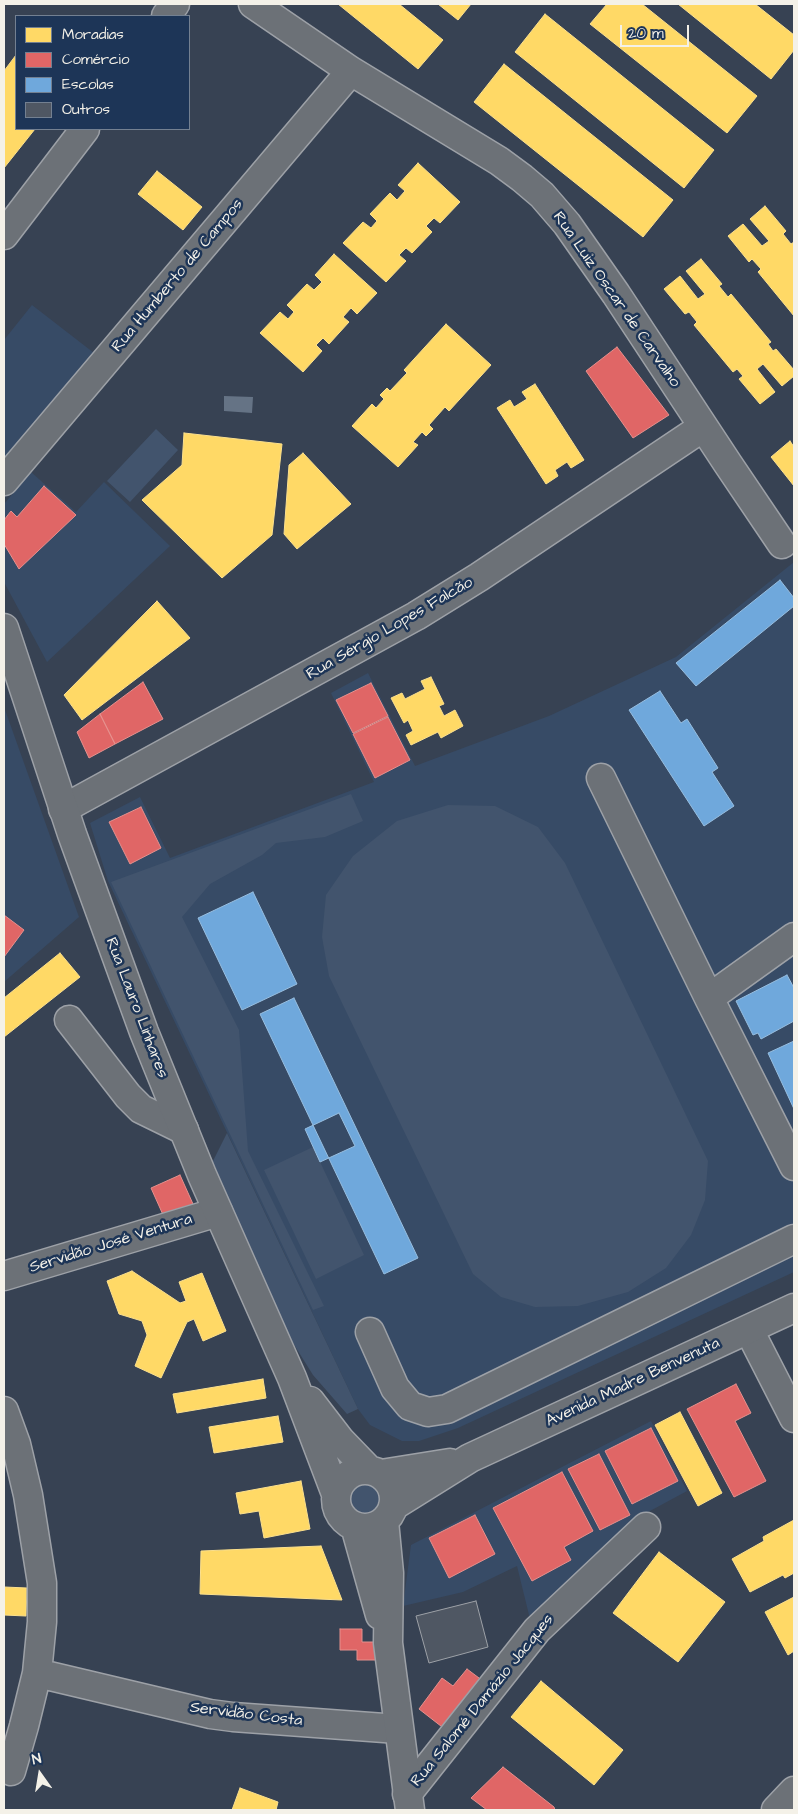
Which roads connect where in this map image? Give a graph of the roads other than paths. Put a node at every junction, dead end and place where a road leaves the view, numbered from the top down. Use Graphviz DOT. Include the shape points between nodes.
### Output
graph roads {
  1 [pos="176,4"];
  2 [pos="253,4"];
  3 [pos="167,15"];
  4 [pos="351,71"];
  5 [pos="85,130"];
  6 [pos="4,235"];
  7 [pos="703,427"];
  8 [pos="4,480"];
  9 [pos="782,544"];
  10 [pos="4,628"];
  11 [pos="601,778"];
  12 [pos="64,809"];
  13 [pos="794,937"];
  14 [pos="709,998"];
  15 [pos="69,1020"];
  16 [pos="184,1130"];
  17 [pos="794,1166"];
  18 [pos="218,1212"];
  19 [pos="794,1239"];
  20 [pos="4,1276"];
  21 [pos="794,1308"];
  22 [pos="749,1330"];
  23 [pos="370,1332"];
  24 [pos="292,1378"];
  25 [pos="4,1411"];
  26 [pos="794,1418"];
  27 [pos="470,1458"];
  28 [pos="375,1472"];
  29 [pos="336,1494"];
  30 [pos="389,1513"];
  31 [pos="355,1526"];
  32 [pos="646,1527"];
  33 [pos="388,1643"];
  34 [pos="37,1673"];
  35 [pos="398,1729"];
  36 [pos="7,1769"];
  37 [pos="794,1791"];
  38 [pos="409,1802"];
  39 [pos="776,1810"];
  1 -- 3 [label="street"];
  2 -- 4 [label="street, Rua Luiz Oscar de Carvalho"];
  4 -- 7 [label="street, Rua Luiz Oscar de Carvalho" via="499,161 542,195 583,247"];
  4 -- 8 [label="street, Rua Humberto de Campos"];
  5 -- 6 [label="street"];
  7 -- 9 [label="street, Rua Luiz Oscar de Carvalho"];
  7 -- 12 [label="street, Rua Sérgio Lopes Falcão" via="416,616"];
  10 -- 12 [label="street, Rua Lauro Linhares"];
  11 -- 14 [label="street"];
  12 -- 16 [label="street, Rua Lauro Linhares" via="144,1032"];
  13 -- 14 [label="street"];
  14 -- 17 [label="street"];
  15 -- 16 [label="street" via="141,1109"];
  16 -- 18 [label="street, Rua Lauro Linhares"];
  18 -- 20 [label="street, Servidão José Ventura"];
  18 -- 24 [label="street, Rua Lauro Linhares"];
  19 -- 23 [label="street" via="447,1409 428,1412 410,1406 395,1388"];
  21 -- 22 [label="street, Avenida Madre Benvenuta"];
  22 -- 26 [label="street"];
  22 -- 27 [label="street, Avenida Madre Benvenuta"];
  24 -- 28 [label="street, Rua Lauro Linhares" via="340,1440"];
  24 -- 29 [label="street, Rua Lauro Linhares"];
  25 -- 34 [label="street" via="16,1444 38,1550 42,1622"];
  27 -- 28 [label="street, Avenida Madre Benvenuta" via="427,1468"];
  27 -- 30 [label="street, Avenida Madre Benvenuta"];
  28 -- 29 [label="street" via="352,1473 345,1478"];
  28 -- 30 [label="street" via="389,1483 394,1494"];
  29 -- 31 [label="street" via="337,1508 344,1519"];
  30 -- 31 [label="street" via="375,1526"];
  30 -- 33 [label="street"];
  31 -- 33 [label="street"];
  32 -- 38 [label="street, Rua Salomé Damázio Jacques" via="538,1630"];
  33 -- 35 [label="street"];
  34 -- 35 [label="street, Servidão Costa" via="210,1714"];
  34 -- 36 [label="street" via="24,1726"];
  35 -- 38 [label="street"];
  37 -- 39 [label="street"];
}
